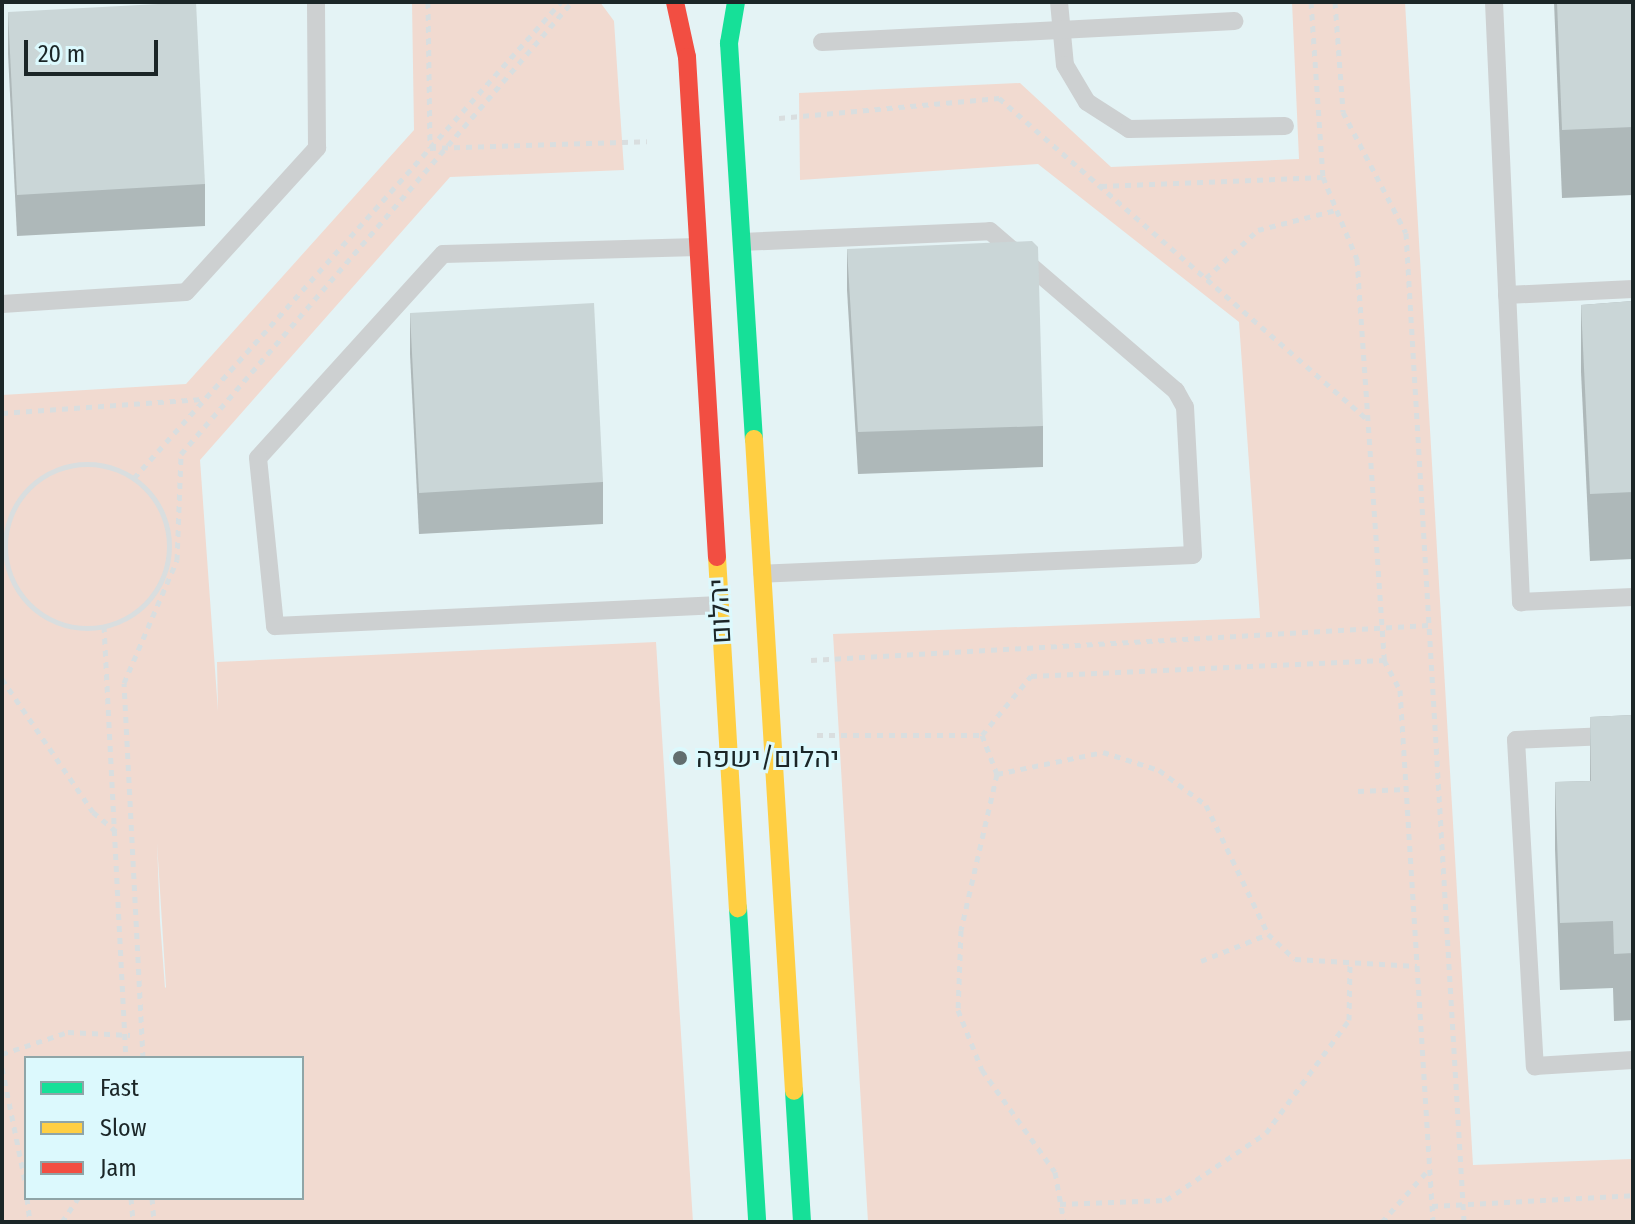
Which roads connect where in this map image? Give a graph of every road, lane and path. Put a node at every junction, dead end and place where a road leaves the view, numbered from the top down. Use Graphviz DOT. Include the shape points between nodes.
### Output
graph roads {
  1 [pos="316,2"];
  2 [pos="428,2"];
  3 [pos="561,2"];
  4 [pos="675,2"];
  5 [pos="736,2"];
  6 [pos="1059,2"];
  7 [pos="1311,2"];
  8 [pos="1335,2"];
  9 [pos="1494,2"];
  10 [pos="1234,21"];
  11 [pos="1062,30"];
  12 [pos="822,42"];
  13 [pos="734,121"];
  14 [pos="1285,126"];
  15 [pos="692,140"];
  16 [pos="430,148"];
  17 [pos="1323,177"];
  18 [pos="1101,186"];
  19 [pos="1336,210"];
  20 [pos="742,242"];
  21 [pos="698,247"];
  22 [pos="1206,278"];
  23 [pos="1633,289"];
  24 [pos="1507,295"];
  25 [pos="2,304"];
  26 [pos="204,399"];
  27 [pos="2,413"];
  28 [pos="1367,419"];
  29 [pos="134,478"];
  30 [pos="4,536"];
  31 [pos="762,574"];
  32 [pos="1633,597"];
  33 [pos="720,605"];
  34 [pos="1429,625"];
  35 [pos="104,626"];
  36 [pos="1382,628"];
  37 [pos="1384,660"];
  38 [pos="768,663"];
  39 [pos="2,679"];
  40 [pos="772,735"];
  41 [pos="982,735"];
  42 [pos="1633,735"];
  43 [pos="997,774"];
  44 [pos="1406,789"];
  45 [pos="1358,791"];
  46 [pos="118,831"];
  47 [pos="1268,934"];
  48 [pos="1201,961"];
  49 [pos="1350,962"];
  50 [pos="1417,966"];
  51 [pos="130,1035"];
  52 [pos="2,1054"];
  53 [pos="126,1056"];
  54 [pos="1633,1060"];
  55 [pos="2,1068"];
  56 [pos="1430,1168"];
  57 [pos="24,1176"];
  58 [pos="1633,1195"];
  59 [pos="27,1200"];
  60 [pos="77,1200"];
  61 [pos="131,1200"];
  62 [pos="152,1200"];
  63 [pos="1060,1204"];
  64 [pos="1463,1205"];
  65 [pos="1432,1206"];
  66 [pos="30,1222"];
  67 [pos="62,1222"];
  68 [pos="133,1222"];
  69 [pos="154,1222"];
  70 [pos="757,1222"];
  71 [pos="802,1222"];
  72 [pos="1064,1222"];
  73 [pos="1382,1222"];
  74 [pos="1433,1222"];
  75 [pos="1464,1222"];
  1 -- 25 [label="lane" via="317,148 186,292"];
  2 -- 16 [label="path"];
  3 -- 16 [label="path"];
  4 -- 15 [label="street, יהלום"];
  5 -- 13 [label="street, יהלום" via="729,43"];
  6 -- 11 [label="lane"];
  7 -- 17 [label="path"];
  8 -- 34 [label="path" via="1343,112 1406,233"];
  9 -- 24 [label="lane"];
  10 -- 11 [label="lane"];
  11 -- 12 [label="lane"];
  11 -- 14 [label="lane" via="1065,65 1087,102 1129,129"];
  13 -- 18 [label="path" via="999,98"];
  13 -- 20 [label="street, יהלום"];
  15 -- 16 [label="path"];
  15 -- 21 [label="street, יהלום"];
  16 -- 26 [label="path"];
  17 -- 18 [label="path"];
  17 -- 19 [label="path"];
  18 -- 22 [label="path"];
  19 -- 22 [label="path" via="1258,230"];
  19 -- 28 [label="path" via="1357,259"];
  20 -- 31 [label="street, יהלום"];
  20 -- 31 [label="lane" via="990,231 1176,391 1185,407 1193,555"];
  21 -- 33 [label="street, יהלום"];
  21 -- 33 [label="lane" via="443,254 258,458 275,626"];
  22 -- 28 [label="path"];
  23 -- 24 [label="lane"];
  24 -- 32 [label="lane" via="1521,602"];
  26 -- 27 [label="path"];
  26 -- 29 [label="path"];
  28 -- 36 [label="path"];
  29 -- 30 [label="path" via="104,466 55,470 19,500"];
  29 -- 35 [label="path" via="163,514 168,563 146,604"];
  30 -- 35 [label="path" via="11,578 29,604 70,626"];
  31 -- 38 [label="street, יהלום"];
  33 -- 70 [label="street, יהלום"];
  34 -- 36 [label="path"];
  34 -- 64 [label="path"];
  35 -- 46 [label="path"];
  36 -- 37 [label="path"];
  36 -- 38 [label="path"];
  37 -- 41 [label="path" via="1031,676"];
  37 -- 44 [label="path" via="1400,690"];
  38 -- 40 [label="street, יהלום"];
  39 -- 46 [label="path" via="93,812"];
  40 -- 41 [label="path"];
  40 -- 71 [label="street, יהלום"];
  41 -- 43 [label="path"];
  42 -- 54 [label="lane" via="1516,740 1535,1066"];
  43 -- 47 [label="path" via="1103,752 1159,770 1206,805"];
  43 -- 63 [label="path" via="961,930 958,1010 982,1070 1055,1172"];
  44 -- 45 [label="path"];
  44 -- 50 [label="path"];
  46 -- 51 [label="path"];
  47 -- 48 [label="path"];
  47 -- 49 [label="path" via="1295,959"];
  49 -- 50 [label="path"];
  49 -- 63 [label="path" via="1349,1020 1266,1133 1166,1200"];
  50 -- 56 [label="path"];
  51 -- 52 [label="path" via="68,1032"];
  51 -- 53 [label="path"];
  55 -- 57 [label="path"];
  56 -- 65 [label="path"];
  56 -- 73 [label="path"];
  58 -- 64 [label="path"];
  59 -- 66 [label="path"];
  60 -- 67 [label="path"];
  61 -- 68 [label="path"];
  62 -- 69 [label="path"];
  63 -- 72 [label="path"];
  64 -- 65 [label="path"];
  64 -- 75 [label="path"];
  65 -- 74 [label="path"];
}
